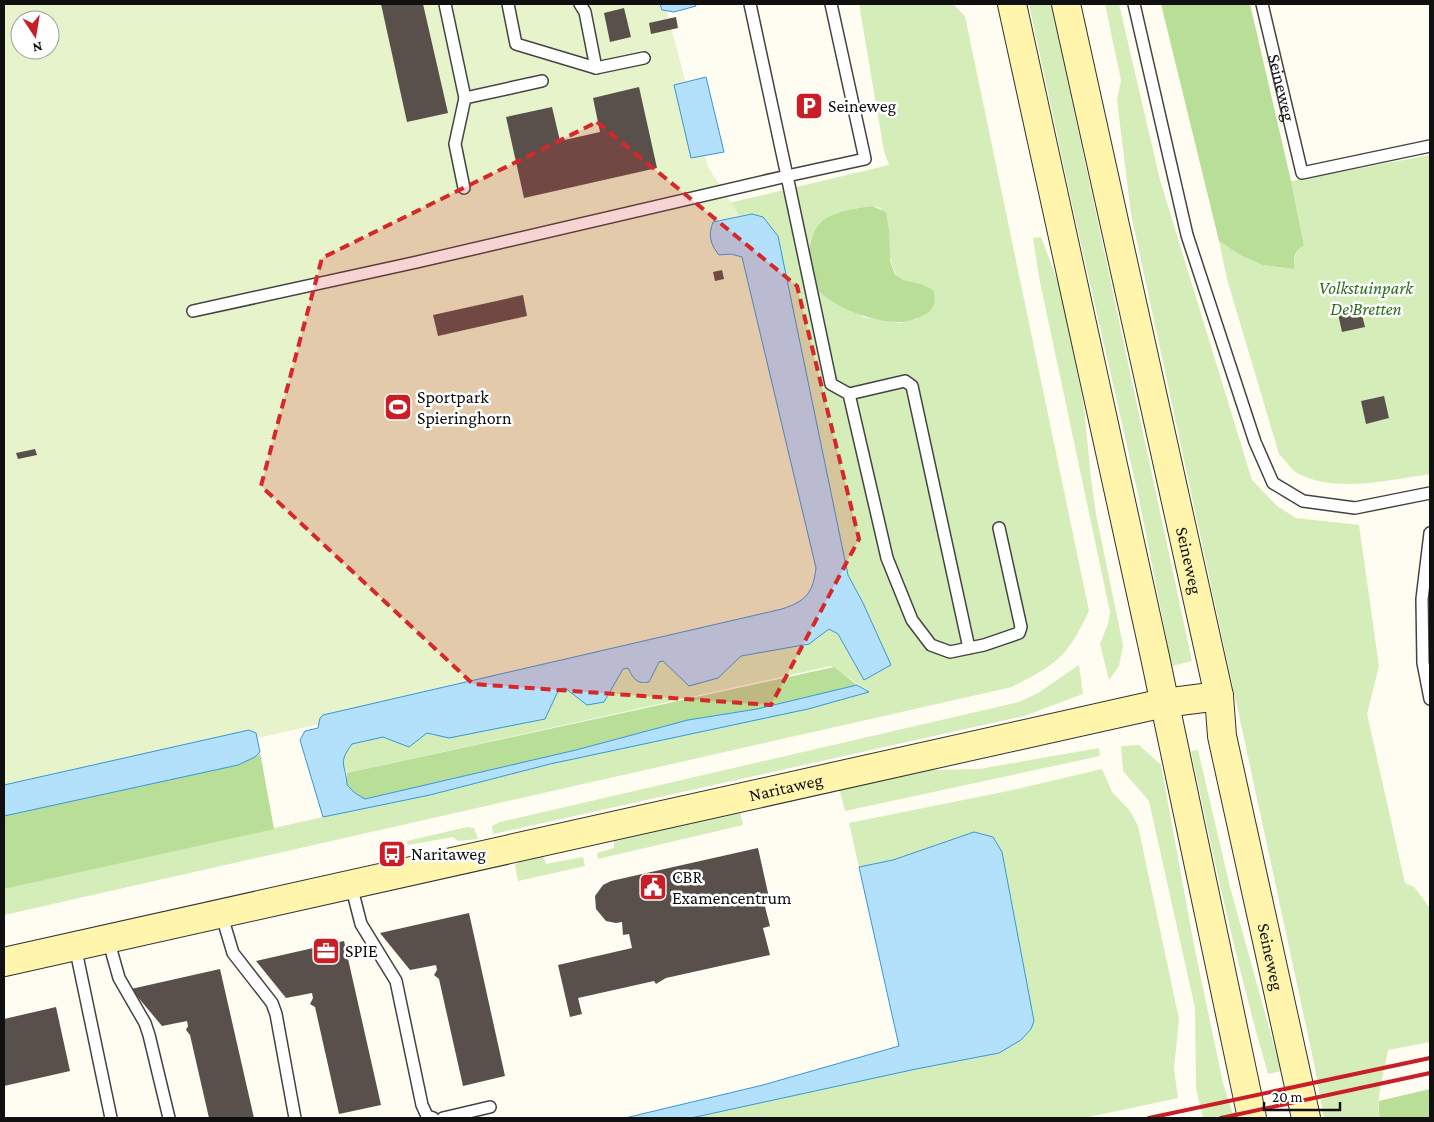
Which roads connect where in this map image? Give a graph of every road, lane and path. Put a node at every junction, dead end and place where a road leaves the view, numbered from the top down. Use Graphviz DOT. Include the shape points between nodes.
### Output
graph roads {
  1 [pos="445,4"];
  2 [pos="508,4"];
  3 [pos="580,4"];
  4 [pos="750,4"];
  5 [pos="831,4"];
  6 [pos="1012,4"];
  7 [pos="1066,4"];
  8 [pos="1134,4"];
  9 [pos="1262,4"];
  10 [pos="644,58"];
  11 [pos="596,68"];
  12 [pos="542,81"];
  13 [pos="466,98"];
  14 [pos="1430,146"];
  15 [pos="787,176"];
  16 [pos="464,188"];
  17 [pos="193,311"];
  18 [pos="849,394"];
  19 [pos="1430,493"];
  20 [pos="999,528"];
  21 [pos="1430,532"];
  22 [pos="970,648"];
  23 [pos="1219,696"];
  24 [pos="1430,698"];
  25 [pos="1164,702"];
  26 [pos="351,884"];
  27 [pos="221,914"];
  28 [pos="108,939"];
  29 [pos="76,946"];
  30 [pos="4,962"];
  31 [pos="490,1107"];
  32 [pos="111,1118"];
  33 [pos="169,1118"];
  34 [pos="295,1118"];
  35 [pos="433,1118"];
  36 [pos="443,1118"];
  37 [pos="1252,1118"];
  38 [pos="1306,1118"];
  1 -- 13 [label="lane"];
  2 -- 11 [label="lane" via="516,44"];
  3 -- 11 [label="lane" via="585,12"];
  4 -- 15 [label="lane"];
  5 -- 15 [label="lane" via="865,159"];
  6 -- 25 [label="main road"];
  7 -- 23 [label="main road, Seineweg"];
  8 -- 19 [label="lane" via="1187,235 1255,442 1272,483 1303,501 1355,508"];
  9 -- 14 [label="lane, Seineweg" via="1302,173"];
  10 -- 11 [label="lane"];
  12 -- 13 [label="lane"];
  13 -- 16 [label="lane" via="455,144"];
  15 -- 17 [label="lane"];
  15 -- 18 [label="lane" via="830,384"];
  18 -- 22 [label="lane" via="887,558 912,620 931,645 950,652"];
  18 -- 22 [label="lane" via="905,381 912,386"];
  20 -- 22 [label="lane" via="1021,627 1019,633"];
  21 -- 24 [label="lane" via="1422,599 1423,663"];
  23 -- 25 [label="main road, Naritaweg"];
  23 -- 38 [label="main road, Seineweg" via="1222,736"];
  25 -- 26 [label="main road, Naritaweg"];
  25 -- 37 [label="main road"];
  26 -- 27 [label="main road, Naritaweg"];
  26 -- 35 [label="lane" via="360,924 396,981 422,1105 427,1116"];
  27 -- 28 [label="main road, Naritaweg"];
  27 -- 34 [label="lane" via="233,953 272,1003 276,1014"];
  28 -- 29 [label="main road, Naritaweg"];
  28 -- 33 [label="lane" via="119,978 145,1023"];
  29 -- 30 [label="main road, Naritaweg"];
  29 -- 32 [label="lane"];
  31 -- 36 [label="lane"];
}
